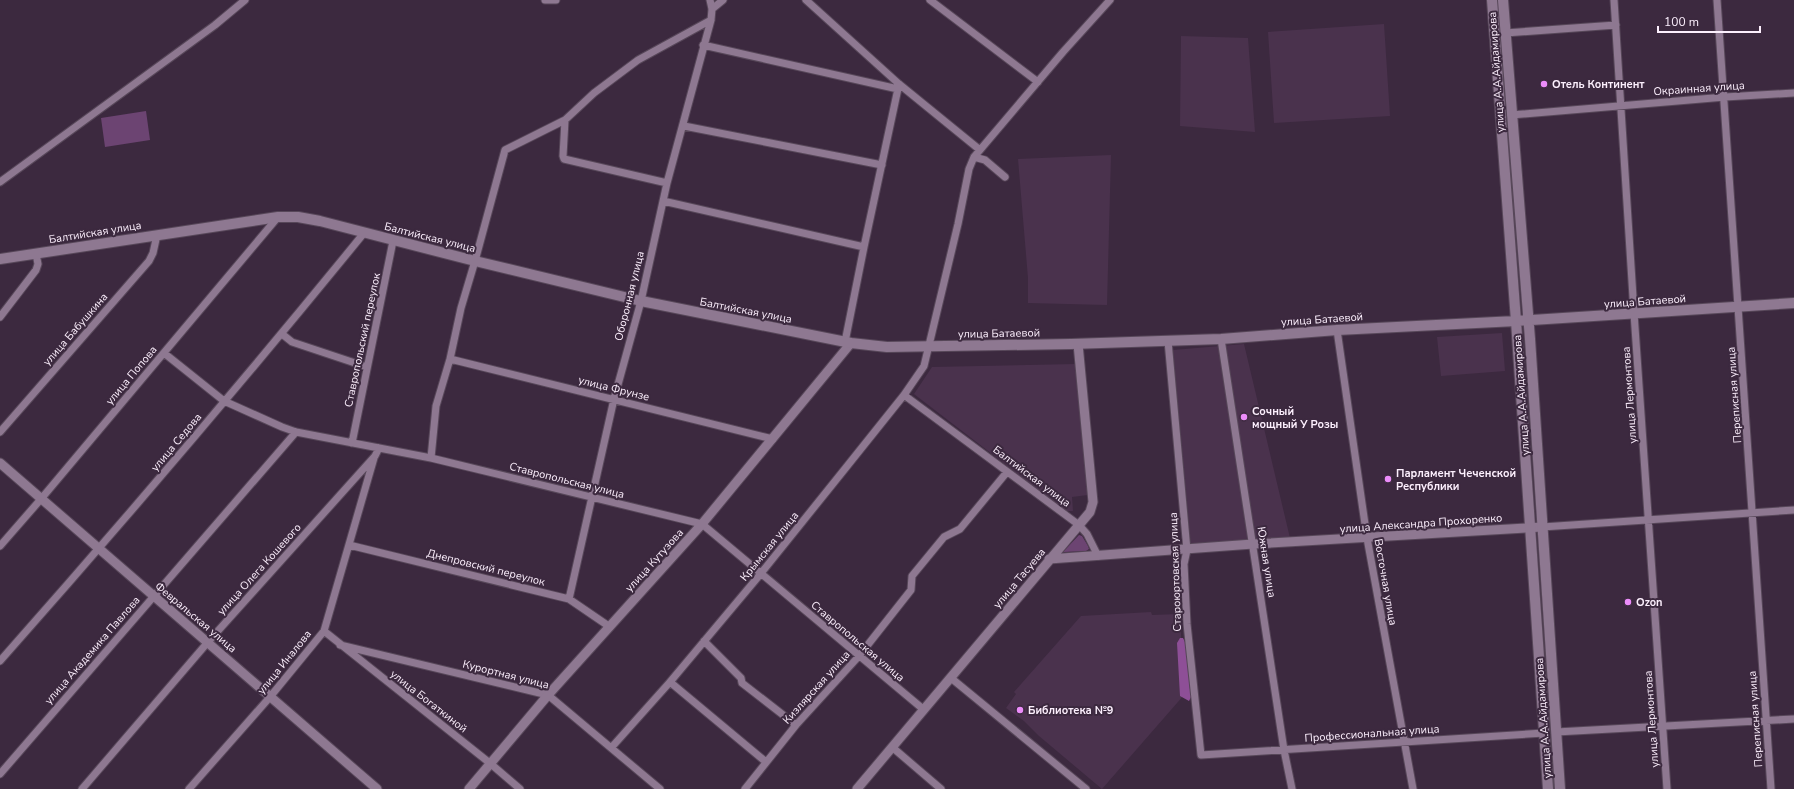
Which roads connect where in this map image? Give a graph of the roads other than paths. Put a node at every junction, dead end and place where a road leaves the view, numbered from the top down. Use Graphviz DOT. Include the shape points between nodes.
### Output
graph roads {
  1 [pos="245,0"];
  2 [pos="545,0"];
  3 [pos="556,0"];
  4 [pos="710,0"];
  5 [pos="723,0"];
  6 [pos="806,0"];
  7 [pos="930,0"];
  8 [pos="1110,0"];
  9 [pos="1492,0"];
  10 [pos="1503,0"];
  11 [pos="1614,0"];
  12 [pos="1717,0"];
  13 [pos="712,9"];
  14 [pos="711,20"];
  15 [pos="1616,25"];
  16 [pos="1505,33"];
  17 [pos="703,45"];
  18 [pos="1038,82"];
  19 [pos="899,86"];
  20 [pos="1794,93"];
  21 [pos="1725,97"];
  22 [pos="1622,106"];
  23 [pos="1511,115"];
  24 [pos="565,120"];
  25 [pos="684,126"];
  26 [pos="980,150"];
  27 [pos="974,157"];
  28 [pos="882,165"];
  29 [pos="1005,178"];
  30 [pos="0,182"];
  31 [pos="667,183"];
  32 [pos="663,201"];
  33 [pos="278,217"];
  34 [pos="364,233"];
  35 [pos="157,235"];
  36 [pos="393,241"];
  37 [pos="864,247"];
  38 [pos="36,254"];
  39 [pos="0,259"];
  40 [pos="475,261"];
  41 [pos="641,301"];
  42 [pos="1794,303"];
  43 [pos="1739,307"];
  44 [pos="1634,313"];
  45 [pos="0,316"];
  46 [pos="1527,320"];
  47 [pos="1516,321"];
  48 [pos="1337,330"];
  49 [pos="282,334"];
  50 [pos="1221,339"];
  51 [pos="1168,341"];
  52 [pos="848,342"];
  53 [pos="1078,344"];
  54 [pos="928,346"];
  55 [pos="164,353"];
  56 [pos="450,359"];
  57 [pos="367,367"];
  58 [pos="904,395"];
  59 [pos="614,399"];
  60 [pos="224,401"];
  61 [pos="0,432"];
  62 [pos="296,432"];
  63 [pos="773,439"];
  64 [pos="352,443"];
  65 [pos="380,448"];
  66 [pos="375,456"];
  67 [pos="431,458"];
  68 [pos="0,463"];
  69 [pos="1007,472"];
  70 [pos="592,498"];
  71 [pos="41,499"];
  72 [pos="1794,510"];
  73 [pos="1752,513"];
  74 [pos="1648,520"];
  75 [pos="702,524"];
  76 [pos="1079,525"];
  77 [pos="1542,527"];
  78 [pos="1530,528"];
  79 [pos="1366,538"];
  80 [pos="1253,544"];
  81 [pos="349,545"];
  82 [pos="0,546"];
  83 [pos="100,548"];
  84 [pos="1187,550"];
  85 [pos="1098,556"];
  86 [pos="1049,559"];
  87 [pos="760,573"];
  88 [pos="153,596"];
  89 [pos="570,599"];
  90 [pos="610,627"];
  91 [pos="324,631"];
  92 [pos="208,642"];
  93 [pos="704,642"];
  94 [pos="340,645"];
  95 [pos="859,656"];
  96 [pos="0,661"];
  97 [pos="951,678"];
  98 [pos="670,682"];
  99 [pos="548,695"];
  100 [pos="270,696"];
  101 [pos="923,710"];
  102 [pos="1794,719"];
  103 [pos="1766,720"];
  104 [pos="796,725"];
  105 [pos="1662,726"];
  106 [pos="1556,732"];
  107 [pos="1544,733"];
  108 [pos="1403,741"];
  109 [pos="892,747"];
  110 [pos="611,748"];
  111 [pos="1284,750"];
  112 [pos="1201,755"];
  113 [pos="766,762"];
  114 [pos="490,764"];
  115 [pos="0,774"];
  116 [pos="82,789"];
  117 [pos="189,789"];
  118 [pos="377,789"];
  119 [pos="469,789"];
  120 [pos="520,789"];
  121 [pos="660,789"];
  122 [pos="745,789"];
  123 [pos="857,789"];
  124 [pos="941,789"];
  125 [pos="1086,789"];
  126 [pos="1292,789"];
  127 [pos="1413,789"];
  128 [pos="1548,789"];
  129 [pos="1560,789"];
  130 [pos="1667,789"];
  131 [pos="1771,789"];
  1 -- 30 [label="street" via="215,25"];
  2 -- 3 [label="street"];
  4 -- 13 [label="street, Оборонная улица"];
  5 -- 13 [label="street"];
  6 -- 19 [label="street"];
  7 -- 18 [label="street"];
  8 -- 18 [label="street"];
  9 -- 47 [label="main road, улица А.А.Айдамирова"];
  10 -- 16 [label="main road, улица А.А.Айдамирова"];
  11 -- 15 [label="street, улица Лермонтова"];
  12 -- 21 [label="street, Переписная улица"];
  13 -- 14 [label="street, Оборонная улица"];
  14 -- 17 [label="street, Оборонная улица"];
  14 -- 24 [label="street" via="638,60 594,93"];
  15 -- 16 [label="street"];
  15 -- 22 [label="street, улица Лермонтова"];
  16 -- 23 [label="main road, улица А.А.Айдамирова"];
  17 -- 19 [label="street"];
  17 -- 25 [label="street, Оборонная улица"];
  18 -- 26 [label="street"];
  19 -- 26 [label="street"];
  19 -- 28 [label="street"];
  20 -- 21 [label="street, Окраинная улица"];
  21 -- 22 [label="street, Окраинная улица"];
  21 -- 43 [label="street, Переписная улица"];
  22 -- 23 [label="street, Окраинная улица"];
  22 -- 44 [label="street, улица Лермонтова"];
  23 -- 46 [label="main road, улица А.А.Айдамирова"];
  24 -- 31 [label="street" via="564,159"];
  24 -- 40 [label="street" via="505,150"];
  25 -- 28 [label="street"];
  25 -- 31 [label="street, Оборонная улица"];
  26 -- 27 [label="street"];
  27 -- 29 [label="street" via="985,160"];
  27 -- 54 [label="street, Крымская улица" via="969,169"];
  28 -- 37 [label="street"];
  31 -- 32 [label="street, Оборонная улица"];
  32 -- 37 [label="street"];
  32 -- 41 [label="street, Оборонная улица"];
  33 -- 34 [label="main road, Балтийская улица" via="320,221"];
  33 -- 35 [label="main road, Балтийская улица"];
  33 -- 55 [label="street, улица Попова"];
  34 -- 36 [label="main road, Балтийская улица"];
  34 -- 49 [label="street, улица Седова"];
  35 -- 38 [label="main road, Балтийская улица"];
  35 -- 61 [label="street, улица Бабушкина" via="149,261"];
  36 -- 40 [label="main road, Балтийская улица"];
  36 -- 57 [label="street, Ставропольский переулок"];
  37 -- 52 [label="street"];
  38 -- 39 [label="main road, Балтийская улица"];
  38 -- 45 [label="street" via="36,270"];
  40 -- 41 [label="main road, Балтийская улица"];
  40 -- 56 [label="street" via="460,308"];
  41 -- 52 [label="main road, Балтийская улица"];
  41 -- 59 [label="street, Оборонная улица"];
  42 -- 43 [label="main road, улица Батаевой"];
  43 -- 44 [label="main road, улица Батаевой"];
  43 -- 73 [label="street, Переписная улица"];
  44 -- 46 [label="main road, улица Батаевой"];
  44 -- 74 [label="street, улица Лермонтова"];
  46 -- 47 [label="main road, улица Батаевой"];
  46 -- 77 [label="main road, улица А.А.Айдамирова"];
  47 -- 48 [label="main road, улица Батаевой"];
  47 -- 78 [label="main road, улица А.А.Айдамирова"];
  48 -- 50 [label="main road, улица Батаевой"];
  48 -- 79 [label="street, Восточная улица"];
  49 -- 57 [label="street" via="292,342"];
  49 -- 60 [label="street, улица Седова"];
  50 -- 51 [label="main road, улица Батаевой"];
  50 -- 80 [label="street, Южная улица"];
  51 -- 53 [label="main road, улица Батаевой"];
  51 -- 84 [label="street, Староюртовская улица"];
  52 -- 54 [label="main road, улица Батаевой" via="887,347"];
  52 -- 63 [label="street, улица Кутузова"];
  53 -- 54 [label="main road, улица Батаевой"];
  53 -- 76 [label="street, улица Тасуева" via="1093,502 1090,512"];
  54 -- 58 [label="street, Крымская улица" via="924,366"];
  55 -- 60 [label="street, Ставропольская улица"];
  55 -- 71 [label="street, улица Попова"];
  56 -- 59 [label="street, улица Фрунзе"];
  56 -- 67 [label="street" via="436,406"];
  57 -- 64 [label="street, Ставропольский переулок"];
  58 -- 69 [label="street, Балтийская улица"];
  58 -- 87 [label="street, Крымская улица"];
  59 -- 63 [label="street, улица Фрунзе"];
  59 -- 70 [label="street, Оборонная улица"];
  60 -- 62 [label="street, Ставропольская улица"];
  60 -- 83 [label="street, улица Седова"];
  62 -- 64 [label="street, Ставропольская улица"];
  62 -- 88 [label="street, улица Академика Павлова"];
  63 -- 75 [label="street, улица Кутузова"];
  64 -- 65 [label="street, Ставропольская улица"];
  65 -- 66 [label="street"];
  65 -- 67 [label="street, Ставропольская улица"];
  66 -- 81 [label="street, улица Иналова"];
  66 -- 92 [label="street, улица Олега Кошевого"];
  67 -- 70 [label="street, Ставропольская улица"];
  68 -- 71 [label="street, Февральская улица"];
  69 -- 76 [label="street, Балтийская улица"];
  69 -- 95 [label="street, Кизлярская улица" via="960,529 944,537 912,576 911,590"];
  70 -- 75 [label="street, Ставропольская улица"];
  70 -- 89 [label="street, Оборонная улица"];
  71 -- 82 [label="street, улица Попова"];
  71 -- 83 [label="street, Февральская улица"];
  72 -- 73 [label="street, улица Александра Прохоренко"];
  73 -- 74 [label="street, улица Александра Прохоренко"];
  73 -- 103 [label="street, Переписная улица"];
  74 -- 77 [label="street, улица Александра Прохоренко"];
  74 -- 105 [label="street, улица Лермонтова"];
  75 -- 87 [label="street, Ставропольская улица"];
  75 -- 90 [label="street, улица Кутузова"];
  76 -- 85 [label="street, Балтийская улица" via="1087,534"];
  76 -- 86 [label="street, улица Тасуева"];
  77 -- 78 [label="street, улица Александра Прохоренко"];
  77 -- 106 [label="main road, улица А.А.Айдамирова"];
  78 -- 79 [label="street, улица Александра Прохоренко"];
  78 -- 107 [label="main road, улица А.А.Айдамирова"];
  79 -- 80 [label="street, улица Александра Прохоренко"];
  79 -- 108 [label="street, Восточная улица"];
  80 -- 84 [label="street, улица Александра Прохоренко"];
  80 -- 111 [label="street, Южная улица"];
  81 -- 89 [label="street, Днепровский переулок"];
  81 -- 91 [label="street, улица Иналова"];
  83 -- 88 [label="street, Февральская улица"];
  83 -- 96 [label="street, улица Седова"];
  84 -- 85 [label="street, улица Александра Прохоренко"];
  84 -- 112 [label="street, Староюртовская улица" via="1184,564 1187,624"];
  85 -- 86 [label="street, улица Александра Прохоренко"];
  86 -- 97 [label="street, улица Тасуева"];
  87 -- 93 [label="street, Крымская улица"];
  87 -- 95 [label="street, Ставропольская улица"];
  88 -- 92 [label="street, Февральская улица"];
  88 -- 115 [label="street, улица Академика Павлова"];
  89 -- 90 [label="street, Днепровский переулок"];
  90 -- 99 [label="street, улица Кутузова"];
  91 -- 94 [label="street, улица Богаткиной"];
  91 -- 100 [label="street, улица Иналова"];
  92 -- 100 [label="street, Февральская улица"];
  92 -- 116 [label="street, улица Олега Кошевого"];
  93 -- 98 [label="street, Крымская улица"];
  93 -- 104 [label="street" via="741,678 742,683"];
  94 -- 99 [label="street, Курортная улица"];
  94 -- 114 [label="street, улица Богаткиной"];
  95 -- 101 [label="street, Ставропольская улица"];
  95 -- 104 [label="street, Кизлярская улица"];
  97 -- 101 [label="street, улица Тасуева"];
  97 -- 125 [label="street"];
  98 -- 110 [label="street, Крымская улица"];
  98 -- 113 [label="street"];
  99 -- 110 [label="street, Курортная улица"];
  99 -- 114 [label="street, улица Кутузова"];
  100 -- 117 [label="street, улица Иналова"];
  100 -- 118 [label="street, Февральская улица"];
  101 -- 109 [label="street, улица Тасуева"];
  102 -- 103 [label="street"];
  103 -- 105 [label="street"];
  103 -- 131 [label="street, Переписная улица"];
  104 -- 113 [label="street, Кизлярская улица"];
  105 -- 106 [label="street"];
  105 -- 130 [label="street, улица Лермонтова"];
  106 -- 129 [label="main road, улица А.А.Айдамирова"];
  107 -- 108 [label="street, Профессиональная улица"];
  107 -- 128 [label="main road, улица А.А.Айдамирова"];
  108 -- 111 [label="street, Профессиональная улица"];
  108 -- 127 [label="street, Восточная улица"];
  109 -- 123 [label="street, улица Тасуева"];
  109 -- 124 [label="street"];
  110 -- 121 [label="street, Курортная улица"];
  111 -- 112 [label="street, Профессиональная улица"];
  111 -- 126 [label="street, Южная улица"];
  113 -- 122 [label="street, Кизлярская улица"];
  114 -- 119 [label="street, улица Кутузова"];
  114 -- 120 [label="street, улица Богаткиной"];
}
